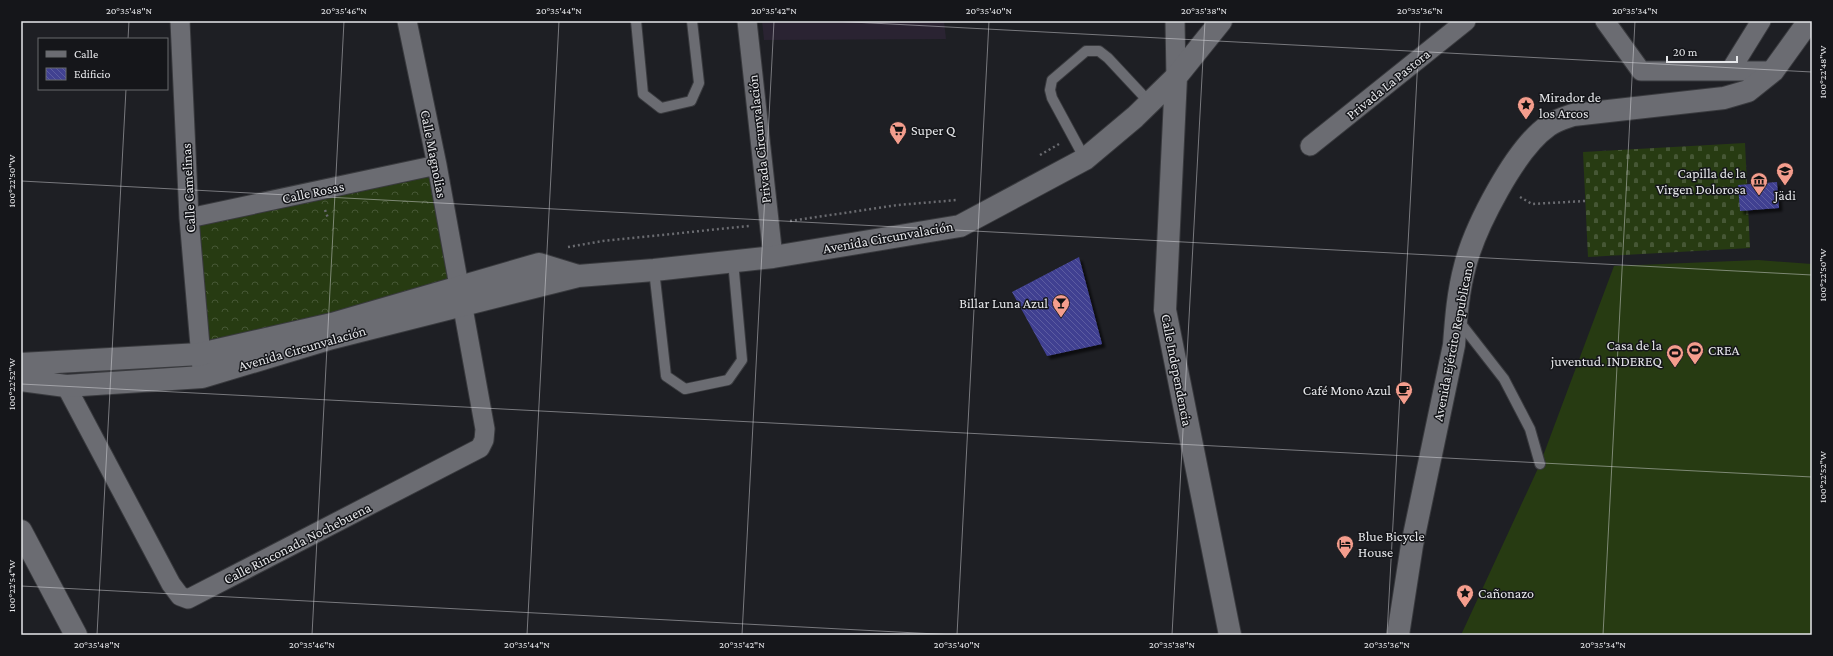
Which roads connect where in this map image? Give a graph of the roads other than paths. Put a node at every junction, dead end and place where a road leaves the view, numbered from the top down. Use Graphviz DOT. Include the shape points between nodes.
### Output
graph roads {
  1 [pos="180,21"];
  2 [pos="407,21"];
  3 [pos="636,21"];
  4 [pos="692,21"];
  5 [pos="747,21"];
  6 [pos="1175,21"];
  7 [pos="1221,21"];
  8 [pos="1466,21"];
  9 [pos="1605,21"];
  10 [pos="1761,21"];
  11 [pos="1809,21"];
  12 [pos="1730,71"];
  13 [pos="1772,71"];
  14 [pos="1176,77"];
  15 [pos="1150,103"];
  16 [pos="1310,146"];
  17 [pos="1085,159"];
  18 [pos="437,165"];
  19 [pos="189,218"];
  20 [pos="773,257"];
  21 [pos="733,261"];
  22 [pos="654,270"];
  23 [pos="461,296"];
  24 [pos="1456,317"];
  25 [pos="200,354"];
  26 [pos="21,364"];
  27 [pos="202,377"];
  28 [pos="21,380"];
  29 [pos="66,386"];
  30 [pos="1540,464"];
  31 [pos="21,531"];
  32 [pos="76,635"];
  33 [pos="1230,635"];
  34 [pos="1398,635"];
  1 -- 19 [label="street, Calle Camelinas"];
  2 -- 18 [label="street, Calle Magnolias"];
  3 -- 4 [label="lane" via="643,94 661,108 691,101 699,82"];
  5 -- 20 [label="street, Privada Circunvalación"];
  6 -- 14 [label="street"];
  7 -- 14 [label="street, Avenida Circunvalación"];
  8 -- 16 [label="street, Privada La Pastora"];
  9 -- 12 [label="street" via="1640,71"];
  10 -- 12 [label="street"];
  11 -- 13 [label="street, Avenida Ejército Republicano"];
  12 -- 13 [label="street"];
  13 -- 24 [label="street, Avenida Ejército Republicano" via="1748,91 1724,98 1573,115 1547,126 1527,146 1489,204 1466,264"];
  14 -- 15 [label="street, Avenida Circunvalación"];
  14 -- 33 [label="street, Calle Independencia" via="1165,310"];
  15 -- 17 [label="street, Avenida Circunvalación"];
  15 -- 17 [label="lane" via="1099,51 1086,51 1052,80 1052,98"];
  17 -- 20 [label="street, Avenida Circunvalación" via="960,226"];
  18 -- 19 [label="street, Calle Rosas"];
  18 -- 23 [label="street, Calle Magnolias"];
  19 -- 25 [label="street, Calle Camelinas"];
  20 -- 21 [label="street, Avenida Circunvalación"];
  21 -- 22 [label="street, Avenida Circunvalación"];
  21 -- 22 [label="lane" via="742,360 728,380 685,389 666,376"];
  22 -- 23 [label="street, Avenida Circunvalación" via="578,276"];
  23 -- 25 [label="street, Avenida Circunvalación"];
  23 -- 27 [label="street, Avenida Circunvalación"];
  23 -- 29 [label="street, Calle Rinconada Nochebuena" via="485,429 480,448 188,599 180,596 171,584"];
  24 -- 30 [label="lane" via="1504,379 1530,429"];
  24 -- 34 [label="street, Avenida Ejército Republicano" via="1454,345 1412,545"];
  25 -- 26 [label="street, Avenida Circunvalación"];
  25 -- 27 [label="street, Calle Camelinas"];
  27 -- 29 [label="street, Avenida Circunvalación"];
  28 -- 29 [label="street, Avenida Circunvalación"];
  31 -- 32 [label="street"];
}
